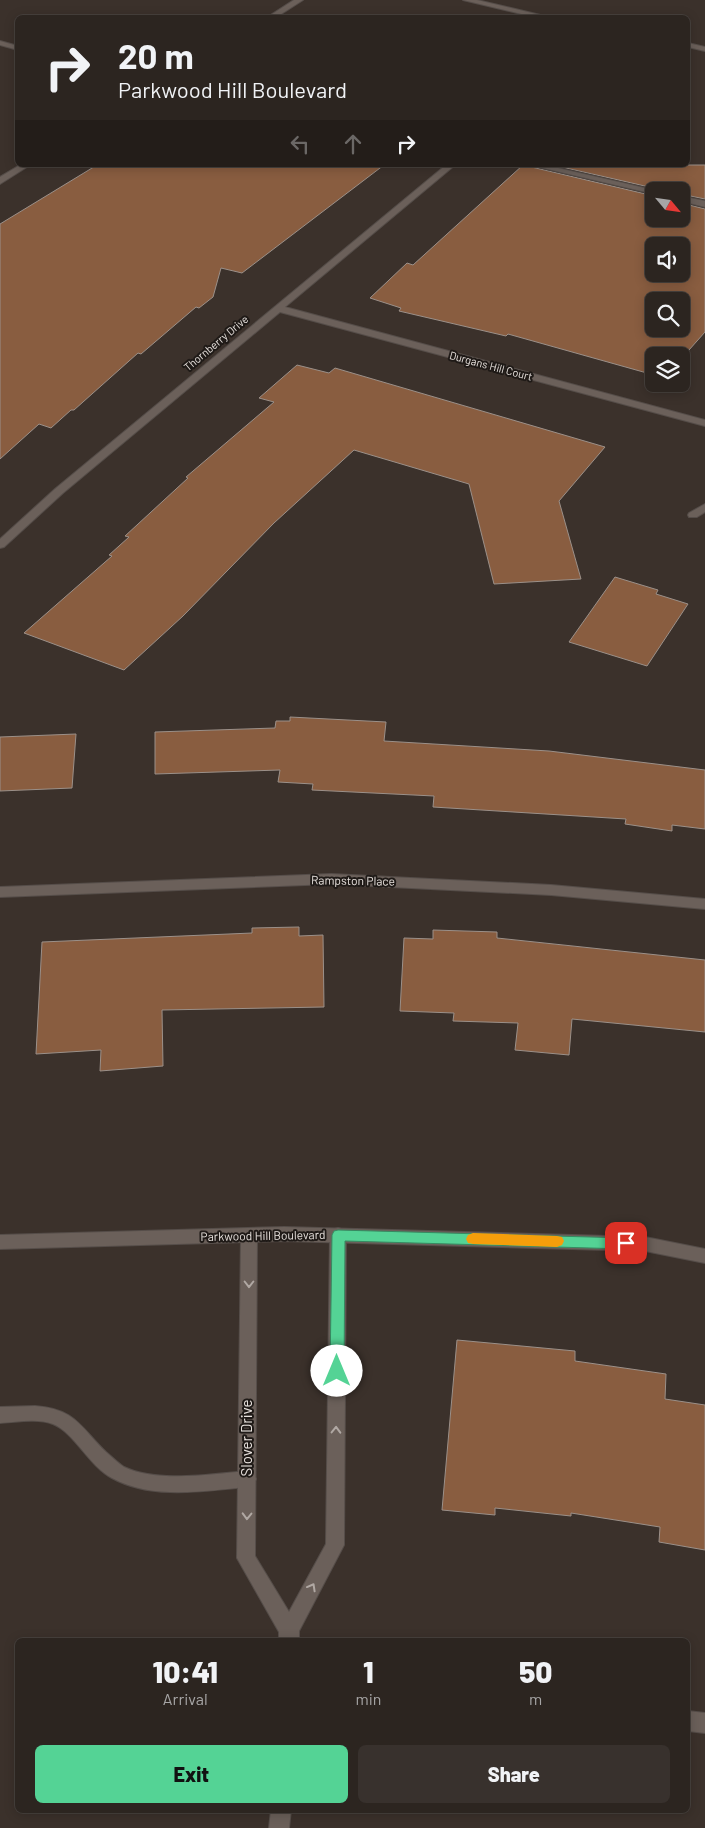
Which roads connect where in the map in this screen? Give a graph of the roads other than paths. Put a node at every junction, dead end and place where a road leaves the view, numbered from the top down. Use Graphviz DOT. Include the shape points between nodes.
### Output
graph roads {
  1 [pos="299,0"];
  2 [pos="467,0"];
  3 [pos="274,15"];
  4 [pos="536,15"];
  5 [pos="0,43"];
  6 [pos="690,46"];
  7 [pos="15,47"];
  8 [pos="705,49"];
  9 [pos="23,167"];
  10 [pos="449,167"];
  11 [pos="543,167"];
  12 [pos="0,181"];
  13 [pos="645,190"];
  14 [pos="690,200"];
  15 [pos="705,204"];
  16 [pos="277,308"];
  17 [pos="705,423"];
  18 [pos="705,506"];
  19 [pos="693,515"];
  20 [pos="0,545"];
  21 [pos="0,892"];
  22 [pos="705,904"];
  23 [pos="249,1235"];
  24 [pos="338,1235"];
  25 [pos="0,1242"];
  26 [pos="705,1256"];
  27 [pos="0,1415"];
  28 [pos="247,1479"];
  29 [pos="289,1635"];
  30 [pos="690,1721"];
  31 [pos="705,1723"];
  32 [pos="280,1813"];
  33 [pos="279,1828"];
  1 -- 3 [label="street"];
  2 -- 4 [label="street"];
  5 -- 7 [label="street"];
  6 -- 8 [label="street"];
  9 -- 12 [label="street"];
  10 -- 16 [label="street, Thornberry Drive"];
  11 -- 13 [label="street"];
  14 -- 15 [label="street"];
  16 -- 17 [label="street, Durgans Hill Court"];
  16 -- 20 [label="street, Thornberry Drive" via="59,491"];
  18 -- 19 [label="street"];
  21 -- 22 [label="street, Rampston Place" via="331,879 551,890"];
  23 -- 24 [label="street, Parkwood Hill Boulevard"];
  23 -- 25 [label="street, Parkwood Hill Boulevard"];
  23 -- 28 [label="street, Slover Drive, one-way"];
  24 -- 26 [label="street, Parkwood Hill Boulevard" via="645,1244"];
  29 -- 24 [label="street, Slover Drive, one-way" via="335,1545"];
  27 -- 28 [label="street" via="57,1417 72,1427 118,1472 137,1478 162,1482"];
  28 -- 29 [label="street, Slover Drive, one-way" via="246,1558"];
  30 -- 31 [label="street"];
  32 -- 33 [label="street"];
}
